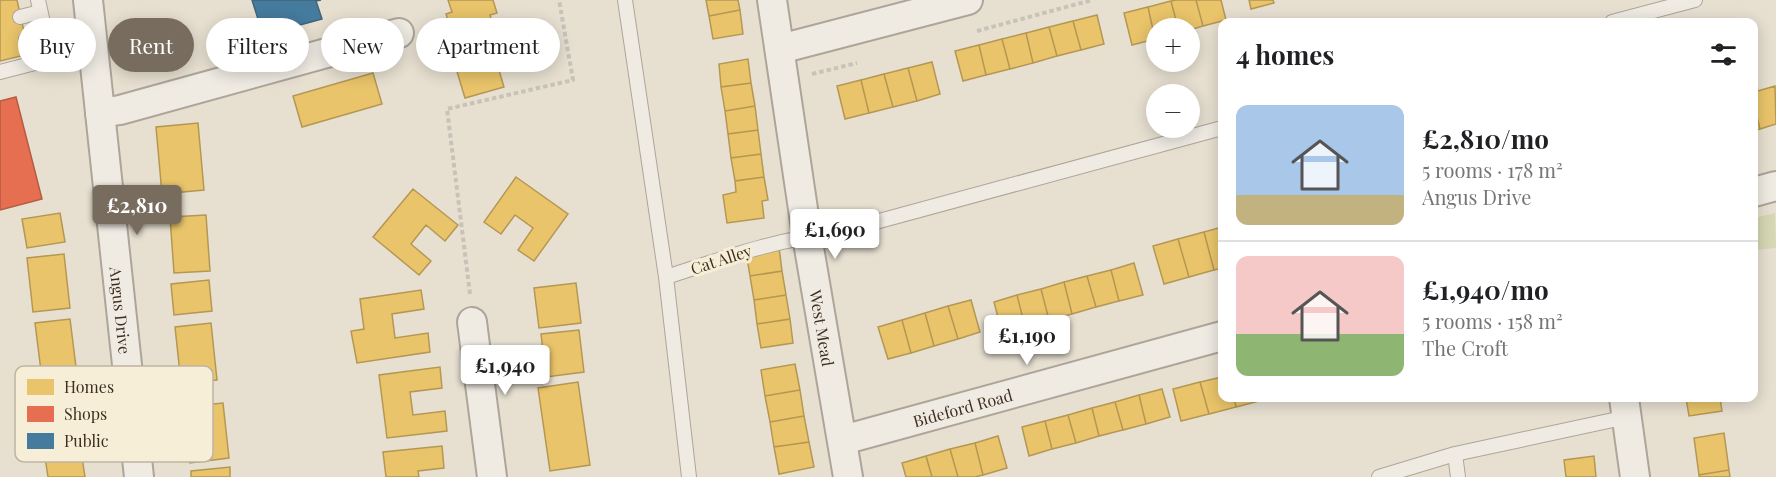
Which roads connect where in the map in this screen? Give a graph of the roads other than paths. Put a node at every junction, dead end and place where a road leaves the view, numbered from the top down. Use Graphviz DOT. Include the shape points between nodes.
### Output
graph roads {
  1 [pos="88,0"];
  2 [pos="625,0"];
  3 [pos="772,0"];
  4 [pos="968,0"];
  5 [pos="1695,0"];
  6 [pos="39,6"];
  7 [pos="20,17"];
  8 [pos="90,18"];
  9 [pos="1627,18"];
  10 [pos="793,46"];
  11 [pos="321,55"];
  12 [pos="18,67"];
  13 [pos="0,72"];
  14 [pos="96,72"];
  15 [pos="100,113"];
  16 [pos="1218,129"];
  17 [pos="1776,186"];
  18 [pos="1758,191"];
  19 [pos="807,236"];
  20 [pos="666,277"];
  21 [pos="472,322"];
  22 [pos="1218,337"];
  23 [pos="127,366"];
  24 [pos="1626,407"];
  25 [pos="843,440"];
  26 [pos="1455,454"];
  27 [pos="137,462"];
  28 [pos="139,477"];
  29 [pos="492,477"];
  30 [pos="689,477"];
  31 [pos="848,477"];
  32 [pos="1379,477"];
  33 [pos="1458,477"];
  34 [pos="1635,477"];
  1 -- 8 [label="street, Angus Drive"];
  2 -- 20 [label="lane, Cat Alley"];
  3 -- 10 [label="street, West Mead"];
  4 -- 10 [label="street"];
  5 -- 9 [label="lane"];
  6 -- 7 [label="lane"];
  10 -- 19 [label="street, West Mead"];
  11 -- 15 [label="street"];
  12 -- 13 [label="lane"];
  14 -- 15 [label="street, Angus Drive"];
  15 -- 23 [label="street, Angus Drive"];
  16 -- 19 [label="lane, Cat Alley" via="835,233"];
  17 -- 18 [label="street"];
  19 -- 20 [label="lane, Cat Alley"];
  19 -- 25 [label="street, West Mead"];
  20 -- 30 [label="lane"];
  21 -- 29 [label="street"];
  22 -- 25 [label="street, Bideford Road"];
  24 -- 26 [label="lane"];
  24 -- 34 [label="street"];
  25 -- 31 [label="street, West Mead"];
  26 -- 32 [label="lane"];
  26 -- 33 [label="lane"];
  27 -- 28 [label="street, Angus Drive"];
}
